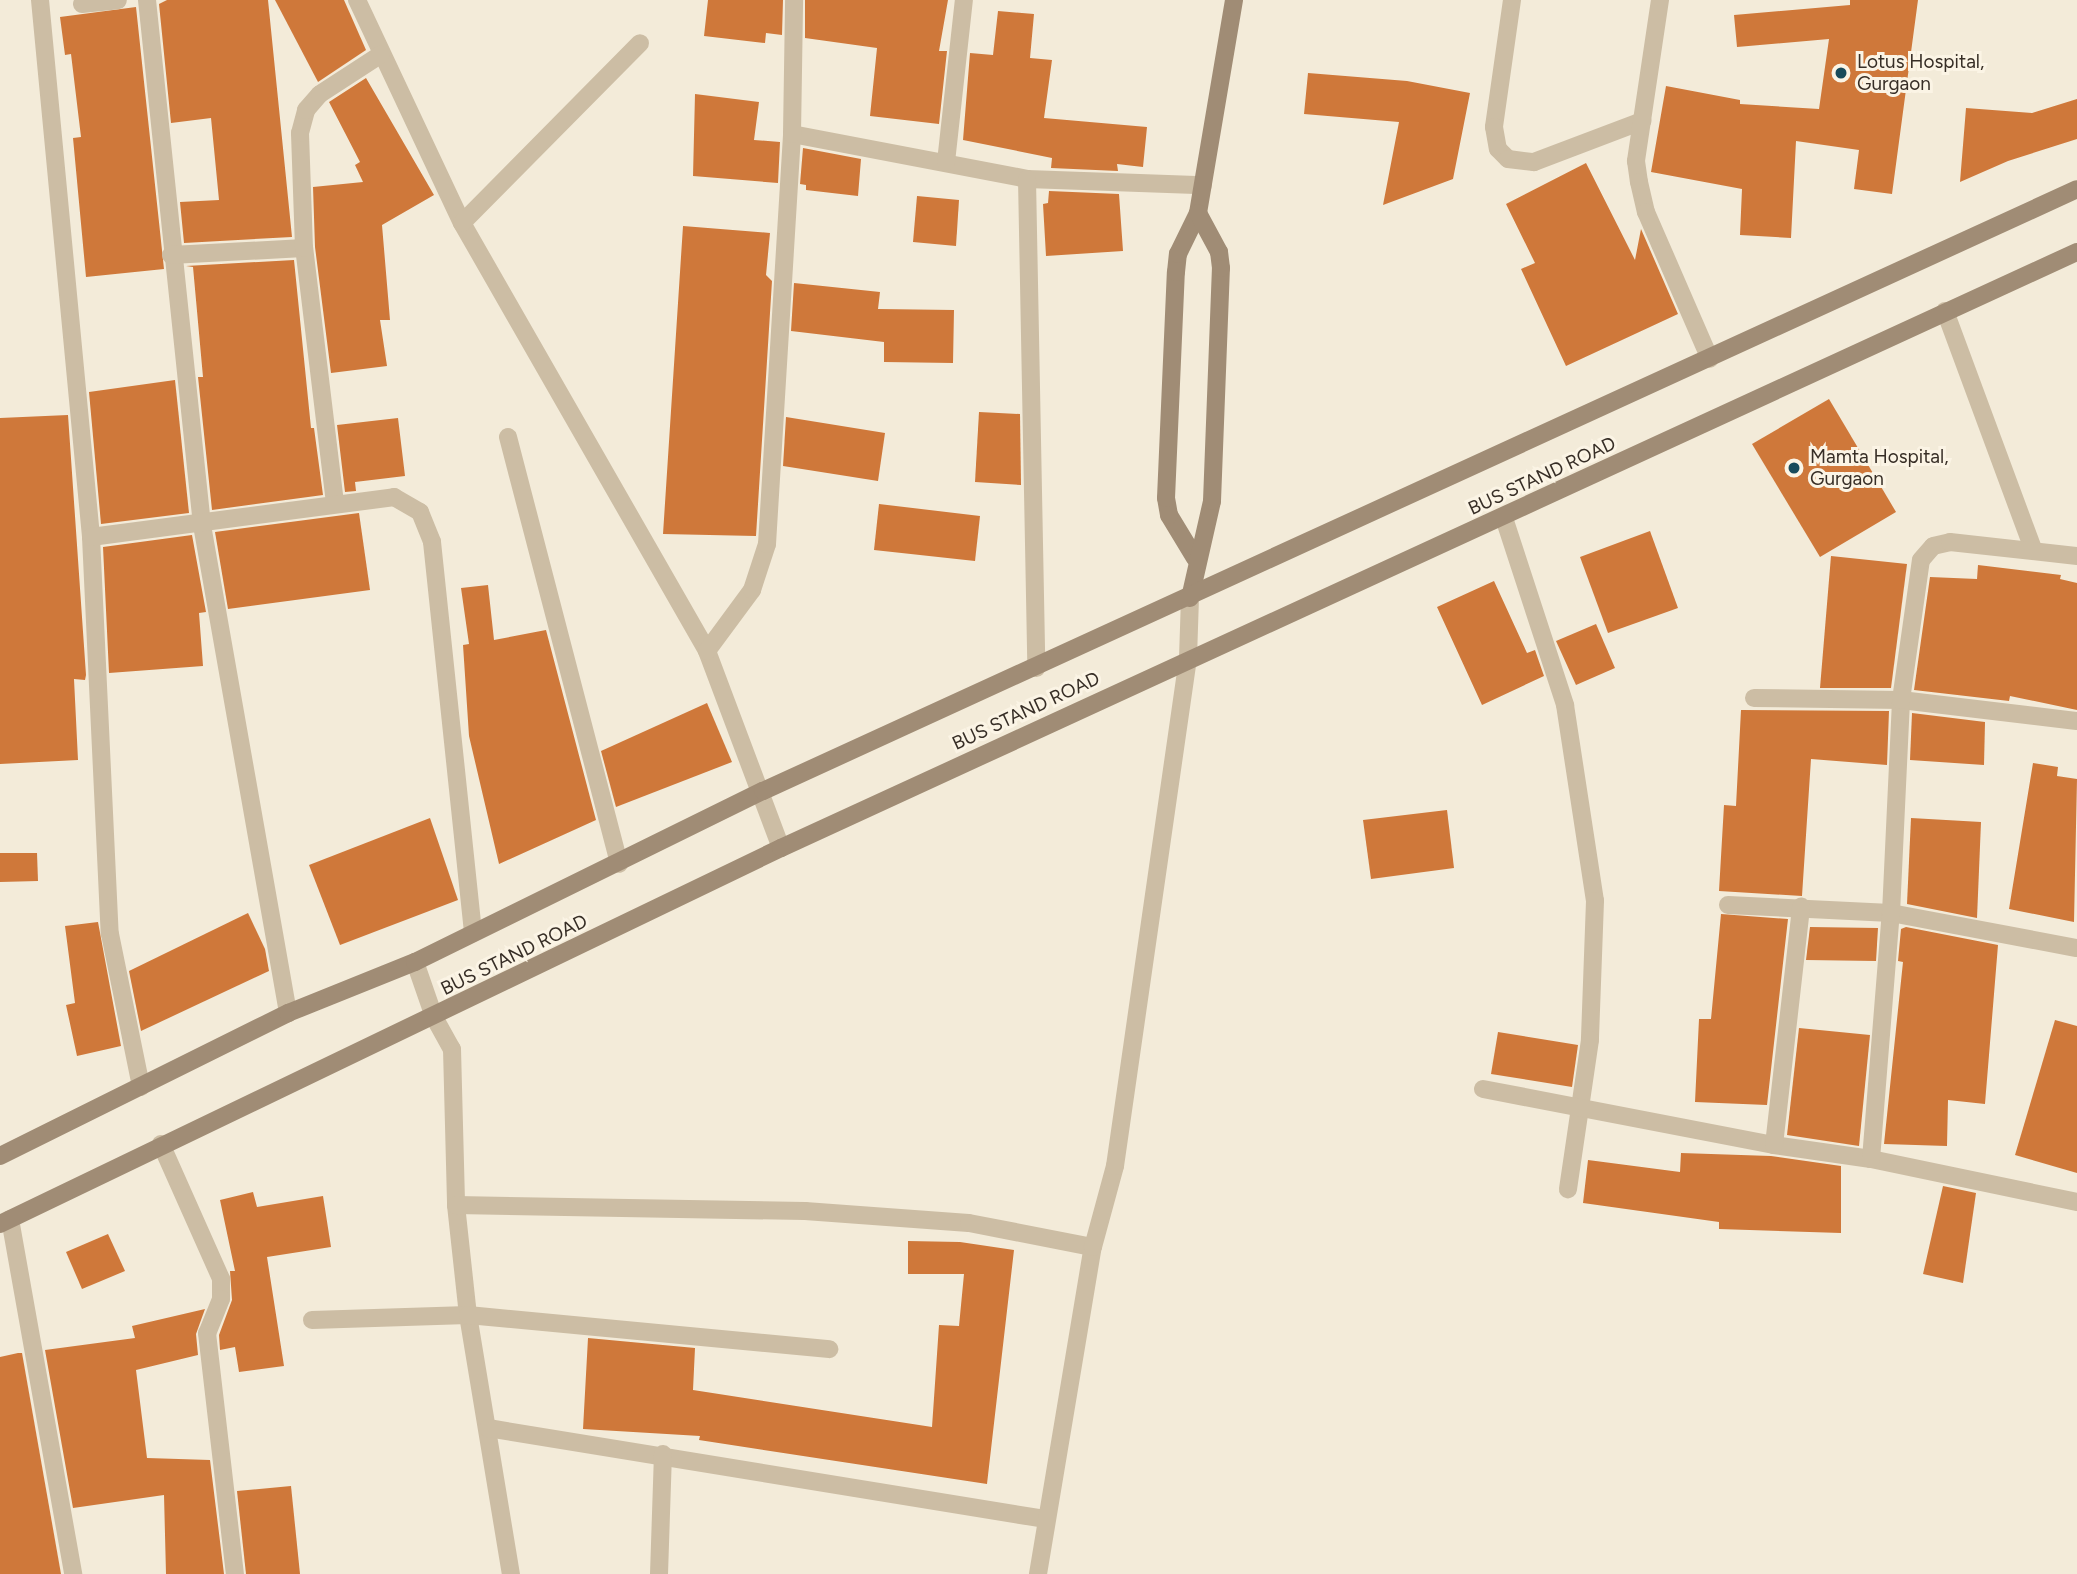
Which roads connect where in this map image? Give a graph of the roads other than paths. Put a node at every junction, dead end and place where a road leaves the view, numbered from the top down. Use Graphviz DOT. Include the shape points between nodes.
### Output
graph roads {
  1 [pos="40,0"];
  2 [pos="118,0"];
  3 [pos="147,0"];
  4 [pos="357,0"];
  5 [pos="794,0"];
  6 [pos="964,0"];
  7 [pos="1234,0"];
  8 [pos="1513,0"];
  9 [pos="1660,0"];
  10 [pos="82,4"];
  11 [pos="640,43"];
  12 [pos="380,55"];
  13 [pos="1642,121"];
  14 [pos="792,134"];
  15 [pos="946,162"];
  16 [pos="1027,178"];
  17 [pos="1203,185"];
  18 [pos="2077,189"];
  19 [pos="1198,213"];
  20 [pos="462,223"];
  21 [pos="304,248"];
  22 [pos="2077,252"];
  23 [pos="171,256"];
  24 [pos="1945,311"];
  25 [pos="1710,359"];
  26 [pos="508,437"];
  27 [pos="335,503"];
  28 [pos="1504,517"];
  29 [pos="202,525"];
  30 [pos="91,537"];
  31 [pos="2033,549"];
  32 [pos="2077,556"];
  33 [pos="1195,558"];
  34 [pos="1190,598"];
  35 [pos="707,651"];
  36 [pos="1188,658"];
  37 [pos="1037,668"];
  38 [pos="1754,698"];
  39 [pos="1901,700"];
  40 [pos="2077,721"];
  41 [pos="763,791"];
  42 [pos="781,848"];
  43 [pos="618,864"];
  44 [pos="1728,905"];
  45 [pos="1801,907"];
  46 [pos="1891,913"];
  47 [pos="473,933"];
  48 [pos="2077,948"];
  49 [pos="415,962"];
  50 [pos="288,1013"];
  51 [pos="434,1017"];
  52 [pos="141,1087"];
  53 [pos="1483,1089"];
  54 [pos="1580,1107"];
  55 [pos="161,1144"];
  56 [pos="1774,1145"];
  57 [pos="0,1156"];
  58 [pos="1871,1159"];
  59 [pos="1568,1189"];
  60 [pos="2077,1202"];
  61 [pos="456,1205"];
  62 [pos="5,1222"];
  63 [pos="1093,1247"];
  64 [pos="468,1315"];
  65 [pos="312,1321"];
  66 [pos="829,1349"];
  67 [pos="488,1428"];
  68 [pos="663,1454"];
  69 [pos="1045,1519"];
  70 [pos="73,1574"];
  71 [pos="235,1574"];
  72 [pos="511,1574"];
  73 [pos="659,1574"];
  74 [pos="1038,1574"];
  1 -- 30 [label="street"];
  2 -- 10 [label="street"];
  3 -- 23 [label="street"];
  4 -- 12 [label="street"];
  5 -- 14 [label="street"];
  6 -- 15 [label="street"];
  7 -- 17 [label="street"];
  8 -- 13 [label="street" via="1494,127 1498,149 1508,159 1534,162"];
  9 -- 13 [label="street"];
  11 -- 20 [label="street"];
  12 -- 20 [label="street"];
  12 -- 21 [label="street" via="320,94 306,110 300,133"];
  13 -- 25 [label="street" via="1636,161 1646,212"];
  14 -- 15 [label="street"];
  14 -- 35 [label="street" via="767,544 752,590"];
  15 -- 16 [label="street"];
  16 -- 17 [label="street"];
  16 -- 37 [label="street"];
  17 -- 19 [label="street"];
  18 -- 25 [label="street, BUS STAND ROAD"];
  19 -- 33 [label="street" via="1219,252 1221,268 1212,501"];
  19 -- 33 [label="street" via="1178,254 1166,498 1169,514"];
  20 -- 35 [label="street"];
  21 -- 23 [label="street"];
  21 -- 27 [label="street"];
  22 -- 24 [label="street, BUS STAND ROAD"];
  23 -- 29 [label="street"];
  24 -- 28 [label="street, BUS STAND ROAD"];
  24 -- 31 [label="street"];
  25 -- 34 [label="street, BUS STAND ROAD"];
  26 -- 43 [label="street"];
  27 -- 29 [label="street"];
  27 -- 47 [label="street" via="394,497 406,500 420,512 432,542"];
  28 -- 36 [label="street, BUS STAND ROAD"];
  28 -- 54 [label="street" via="1566,705 1595,901 1590,1040"];
  29 -- 30 [label="street"];
  29 -- 50 [label="street"];
  30 -- 52 [label="street" via="110,934"];
  31 -- 32 [label="street"];
  31 -- 39 [label="street" via="1950,542 1933,546 1921,560"];
  33 -- 34 [label="street"];
  34 -- 36 [label="street"];
  34 -- 37 [label="street, BUS STAND ROAD"];
  35 -- 41 [label="street"];
  36 -- 42 [label="street, BUS STAND ROAD"];
  36 -- 63 [label="street" via="1115,1166"];
  37 -- 41 [label="street, BUS STAND ROAD"];
  38 -- 39 [label="street"];
  39 -- 40 [label="street"];
  39 -- 46 [label="street"];
  41 -- 42 [label="street"];
  41 -- 43 [label="street, BUS STAND ROAD"];
  42 -- 51 [label="street, BUS STAND ROAD"];
  43 -- 47 [label="street, BUS STAND ROAD"];
  44 -- 45 [label="street"];
  45 -- 46 [label="street"];
  45 -- 56 [label="street"];
  46 -- 48 [label="street"];
  46 -- 58 [label="street"];
  47 -- 49 [label="street, BUS STAND ROAD"];
  49 -- 50 [label="street, BUS STAND ROAD"];
  49 -- 51 [label="street"];
  50 -- 52 [label="street, BUS STAND ROAD"];
  51 -- 55 [label="street, BUS STAND ROAD"];
  51 -- 61 [label="street" via="452,1049"];
  52 -- 57 [label="street, BUS STAND ROAD"];
  53 -- 54 [label="street"];
  54 -- 56 [label="street"];
  54 -- 59 [label="street"];
  55 -- 62 [label="street, BUS STAND ROAD"];
  55 -- 71 [label="street" via="221,1279 221,1299 207,1333"];
  56 -- 58 [label="street"];
  58 -- 60 [label="street"];
  61 -- 63 [label="street" via="805,1211 969,1223"];
  61 -- 64 [label="street"];
  62 -- 70 [label="street"];
  63 -- 69 [label="street"];
  64 -- 65 [label="street"];
  64 -- 66 [label="street"];
  64 -- 67 [label="street"];
  67 -- 68 [label="street"];
  67 -- 72 [label="street"];
  68 -- 69 [label="street"];
  68 -- 73 [label="street"];
  69 -- 74 [label="street"];
}
